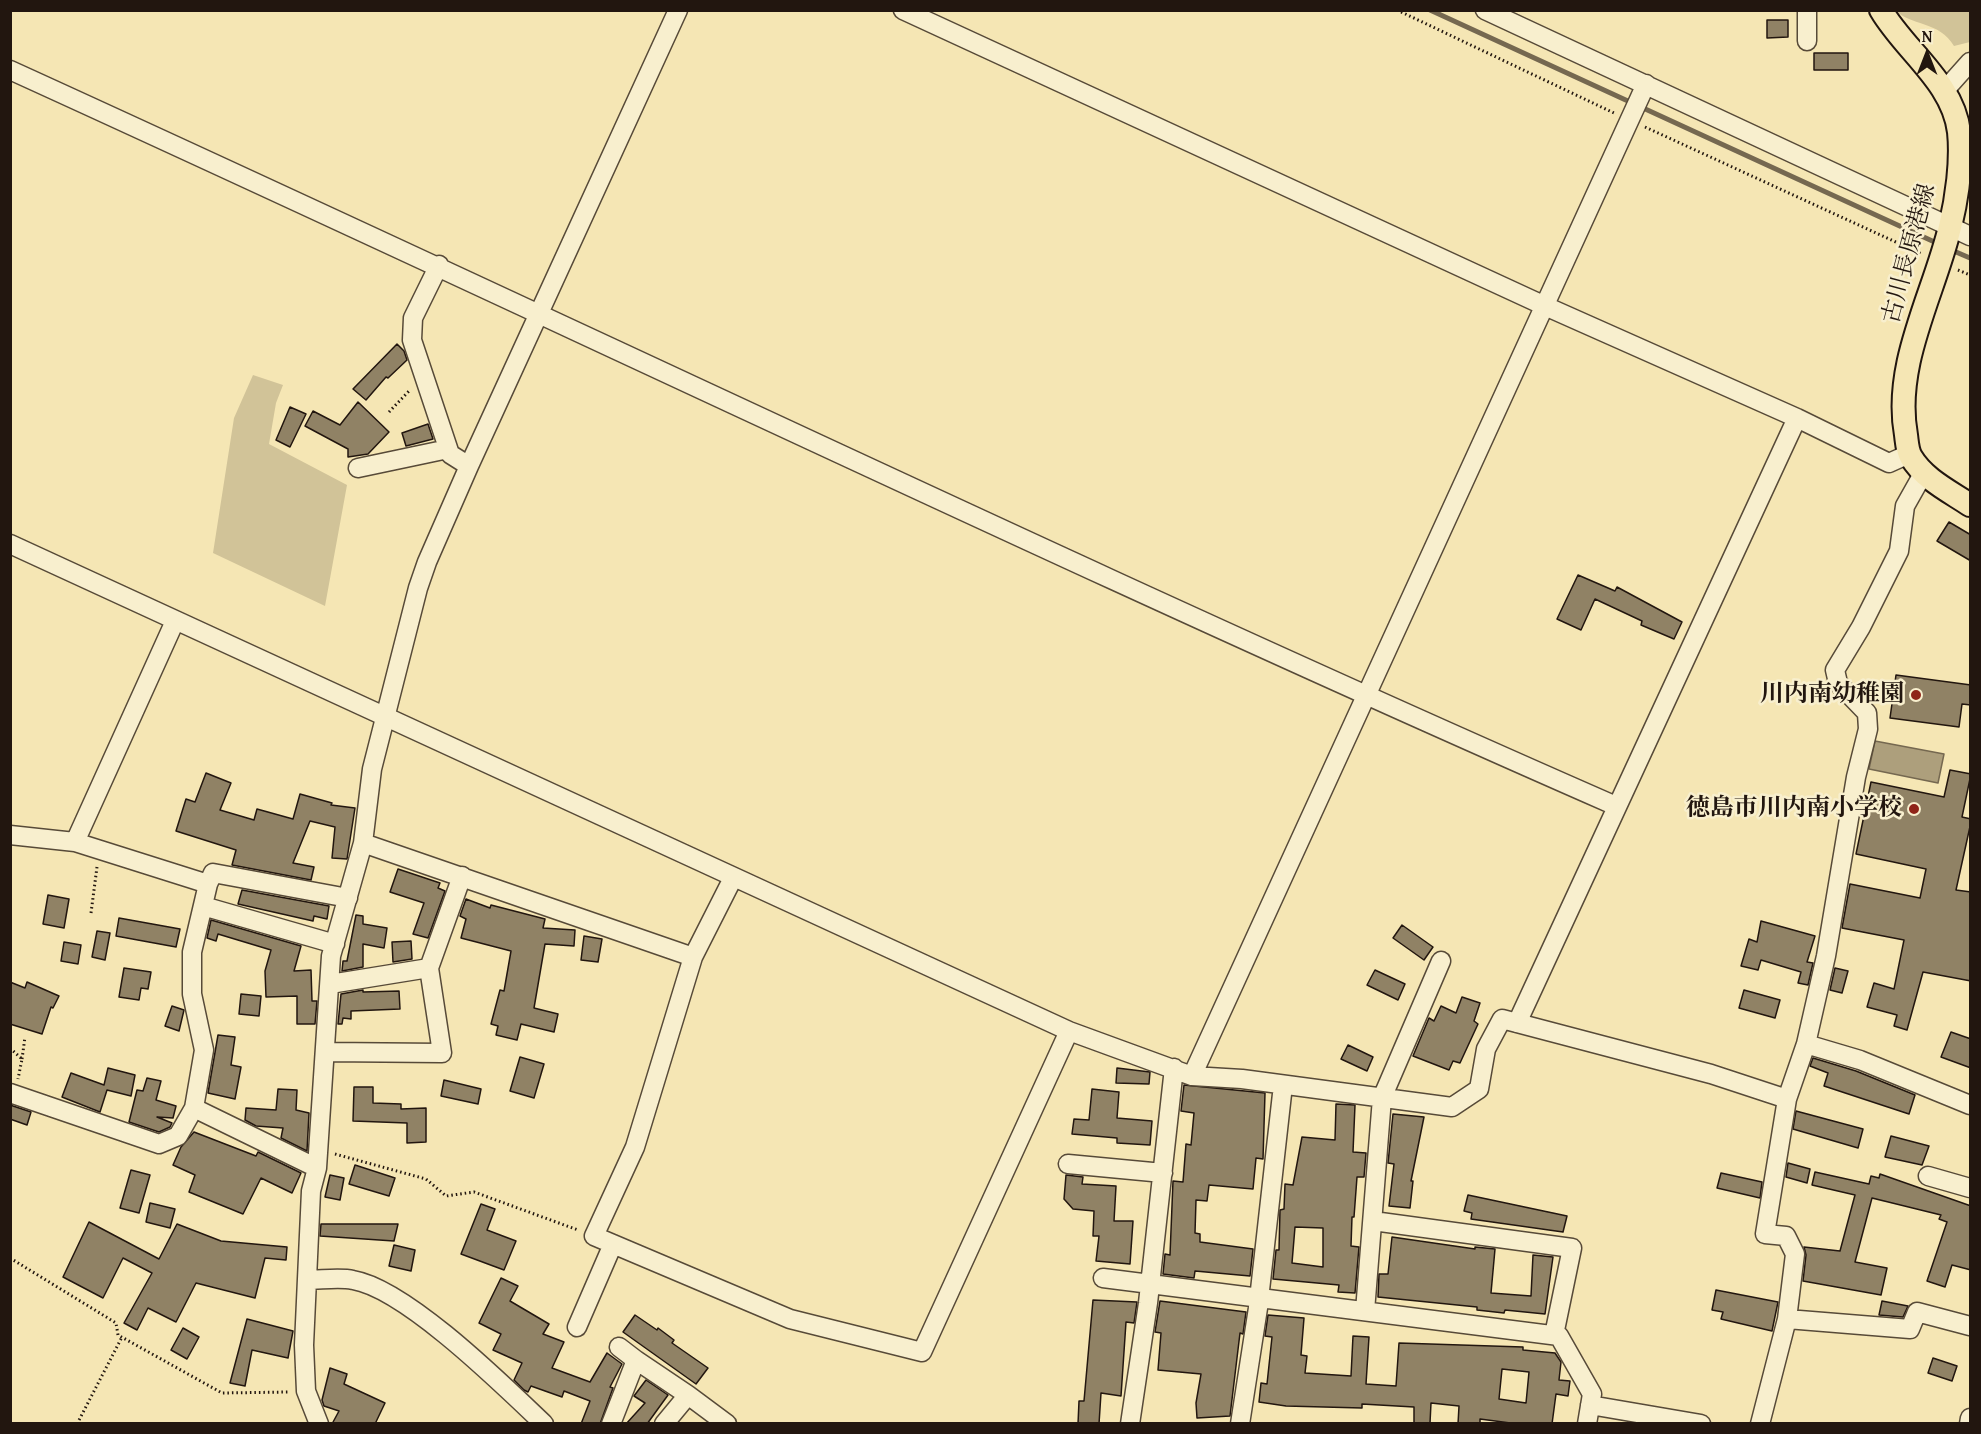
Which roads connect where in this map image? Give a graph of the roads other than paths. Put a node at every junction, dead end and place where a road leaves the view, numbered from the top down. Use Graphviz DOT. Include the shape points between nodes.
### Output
graph roads {
  1 [pos="678,10"];
  2 [pos="903,10"];
  3 [pos="1485,10"];
  4 [pos="1807,10"];
  5 [pos="1881,10"];
  6 [pos="1806,41"];
  7 [pos="1971,62"];
  8 [pos="10,70"];
  9 [pos="1644,89"];
  10 [pos="1945,90"];
  11 [pos="1950,243"];
  12 [pos="439,265"];
  13 [pos="1545,306"];
  14 [pos="540,313"];
  15 [pos="1797,418"];
  16 [pos="448,449"];
  17 [pos="1909,454"];
  18 [pos="469,466"];
  19 [pos="358,468"];
  20 [pos="1923,474"];
  21 [pos="1971,505"];
  22 [pos="10,544"];
  23 [pos="175,621"];
  24 [pos="1364,696"];
  25 [pos="385,715"];
  26 [pos="1616,806"];
  27 [pos="10,835"];
  28 [pos="75,842"];
  29 [pos="363,843"];
  30 [pos="462,876"];
  31 [pos="733,878"];
  32 [pos="208,884"];
  33 [pos="348,898"];
  34 [pos="203,906"];
  35 [pos="335,944"];
  36 [pos="693,957"];
  37 [pos="1441,961"];
  38 [pos="429,968"];
  39 [pos="330,984"];
  40 [pos="1517,1023"];
  41 [pos="1069,1031"];
  42 [pos="1806,1044"];
  43 [pos="325,1052"];
  44 [pos="1174,1068"];
  45 [pos="1192,1076"];
  46 [pos="1283,1085"];
  47 [pos="13,1094"];
  48 [pos="1382,1098"];
  49 [pos="1787,1099"];
  50 [pos="1971,1105"];
  51 [pos="194,1108"];
  52 [pos="318,1159"];
  53 [pos="1068,1164"];
  54 [pos="1163,1173"];
  55 [pos="1929,1176"];
  56 [pos="1971,1188"];
  57 [pos="1373,1221"];
  58 [pos="613,1245"];
  59 [pos="1103,1278"];
  60 [pos="307,1280"];
  61 [pos="1150,1285"];
  62 [pos="1258,1298"];
  63 [pos="1365,1311"];
  64 [pos="1787,1319"];
  65 [pos="1971,1326"];
  66 [pos="577,1327"];
  67 [pos="1554,1335"];
  68 [pos="619,1347"];
  69 [pos="636,1360"];
  70 [pos="688,1395"];
  71 [pos="1590,1405"];
  72 [pos="1971,1418"];
  73 [pos="1677,1421"];
  74 [pos="319,1424"];
  75 [pos="544,1424"];
  76 [pos="611,1424"];
  77 [pos="663,1424"];
  78 [pos="727,1424"];
  79 [pos="1130,1424"];
  80 [pos="1240,1424"];
  81 [pos="1587,1424"];
  82 [pos="1701,1424"];
  83 [pos="1760,1424"];
  84 [pos="1969,1424"];
  1 -- 14 [label="street"];
  2 -- 13 [label="street"];
  3 -- 9 [label="street"];
  4 -- 6 [label="street"];
  5 -- 10 [label="main road, 古川長原港線"];
  7 -- 10 [label="street"];
  8 -- 12 [label="street"];
  9 -- 11 [label="street"];
  9 -- 13 [label="street"];
  10 -- 11 [label="main road, 古川長原港線" via="1959,130"];
  11 -- 17 [label="main road, 古川長原港線" via="1905,374 1904,424"];
  12 -- 14 [label="street"];
  12 -- 16 [label="street" via="413,318 412,340"];
  13 -- 15 [label="street"];
  13 -- 24 [label="street"];
  14 -- 18 [label="street"];
  14 -- 24 [label="street"];
  15 -- 17 [label="street" via="1889,463"];
  15 -- 26 [label="street"];
  16 -- 18 [label="street"];
  16 -- 19 [label="street"];
  17 -- 20 [label="main road, 古川長原港線"];
  18 -- 25 [label="street" via="427,562"];
  20 -- 21 [label="main road, 古川長原港線"];
  20 -- 42 [label="street" via="1905,506 1899,551 1862,627 1835,670 1838,683 1867,713 1868,729"];
  22 -- 23 [label="street"];
  23 -- 25 [label="street"];
  23 -- 28 [label="street"];
  24 -- 26 [label="street"];
  24 -- 45 [label="street"];
  25 -- 29 [label="street" via="372,769"];
  25 -- 31 [label="street"];
  26 -- 40 [label="street"];
  27 -- 28 [label="street"];
  28 -- 32 [label="street"];
  29 -- 30 [label="street"];
  29 -- 33 [label="street"];
  30 -- 36 [label="street"];
  30 -- 38 [label="street"];
  31 -- 36 [label="street"];
  31 -- 41 [label="street"];
  32 -- 33 [label="street" via="213,873"];
  32 -- 34 [label="street"];
  33 -- 35 [label="street"];
  34 -- 35 [label="street"];
  34 -- 51 [label="street" via="192,952 192,994 204,1050"];
  35 -- 39 [label="street"];
  36 -- 58 [label="street" via="635,1147 594,1236"];
  37 -- 48 [label="street"];
  38 -- 39 [label="street"];
  38 -- 43 [label="street" via="442,1053"];
  39 -- 43 [label="street"];
  40 -- 48 [label="street" via="1502,1019 1485,1049 1479,1089 1452,1107"];
  40 -- 49 [label="street" via="1711,1074"];
  41 -- 44 [label="street"];
  41 -- 58 [label="street" via="921,1352 790,1319"];
  42 -- 49 [label="street"];
  42 -- 50 [label="street" via="1860,1060"];
  43 -- 52 [label="street"];
  44 -- 45 [label="street"];
  44 -- 54 [label="street"];
  45 -- 46 [label="street"];
  46 -- 48 [label="street"];
  46 -- 62 [label="street"];
  47 -- 51 [label="street" via="159,1144 178,1136"];
  48 -- 57 [label="street"];
  49 -- 64 [label="street" via="1765,1234 1786,1236 1795,1254"];
  51 -- 52 [label="street"];
  52 -- 60 [label="street" via="311,1191"];
  53 -- 54 [label="street"];
  54 -- 61 [label="street"];
  55 -- 56 [label="street"];
  57 -- 63 [label="street"];
  57 -- 67 [label="street" via="1572,1248"];
  58 -- 66 [label="street"];
  59 -- 61 [label="street"];
  60 -- 74 [label="street" via="306,1391"];
  60 -- 75 [label="street" via="354,1280 400,1299"];
  61 -- 62 [label="street"];
  61 -- 79 [label="street"];
  62 -- 63 [label="street"];
  62 -- 80 [label="street"];
  63 -- 67 [label="street"];
  64 -- 65 [label="street" via="1910,1329 1917,1312"];
  64 -- 83 [label="street"];
  67 -- 71 [label="street" via="1559,1336 1592,1394"];
  68 -- 69 [label="street"];
  69 -- 70 [label="street"];
  69 -- 76 [label="street"];
  70 -- 77 [label="street"];
  70 -- 78 [label="street"];
  71 -- 73 [label="street"];
  71 -- 81 [label="street"];
  72 -- 84 [label="street"];
  73 -- 82 [label="street"];
}
